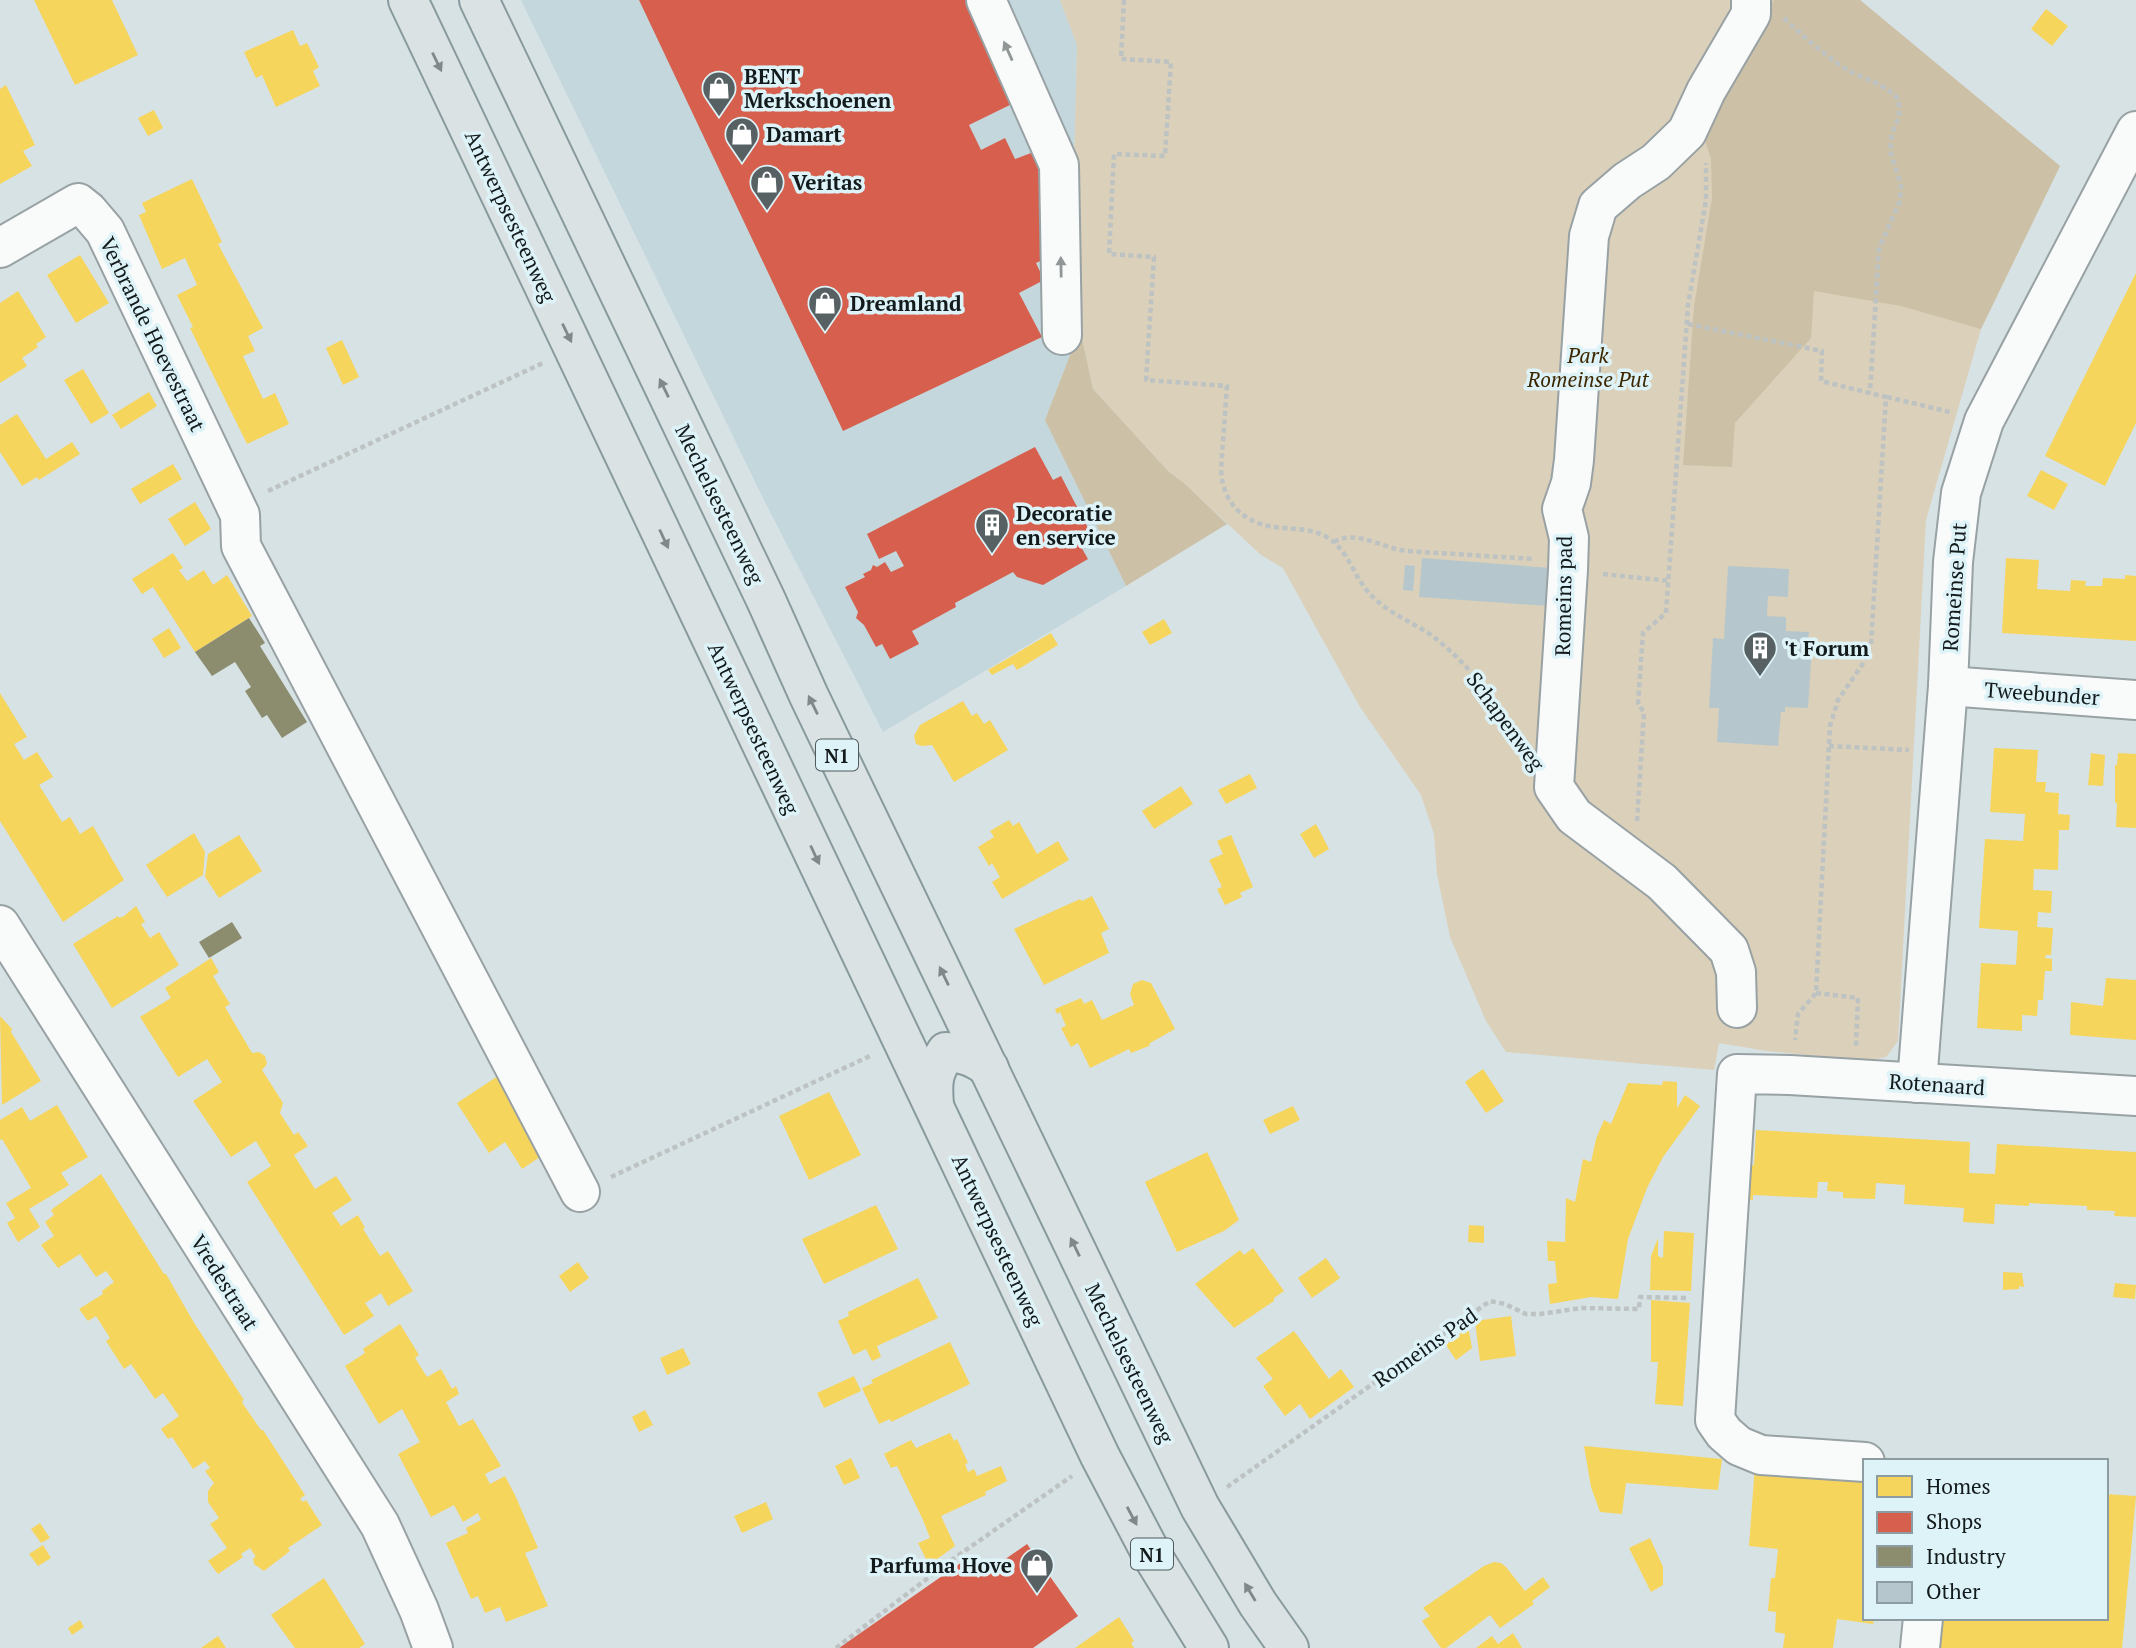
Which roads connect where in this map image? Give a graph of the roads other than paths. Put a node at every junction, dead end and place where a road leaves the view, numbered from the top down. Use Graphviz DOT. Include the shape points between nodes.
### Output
graph roads {
  1 [pos="408,0"];
  2 [pos="479,0"];
  3 [pos="986,0"];
  4 [pos="1766,7"];
  5 [pos="2136,131"];
  6 [pos="0,248"];
  7 [pos="1062,335"];
  8 [pos="1948,686"];
  9 [pos="2136,700"];
  10 [pos="0,925"];
  11 [pos="1737,1008"];
  12 [pos="960,1009"];
  13 [pos="889,1049"];
  14 [pos="946,1052"];
  15 [pos="989,1068"];
  16 [pos="1917,1083"];
  17 [pos="2136,1096"];
  18 [pos="934,1105"];
  19 [pos="579,1192"];
  20 [pos="1863,1462"];
  21 [pos="1923,1620"];
  22 [pos="433,1648"];
  23 [pos="1209,1648"];
  24 [pos="1289,1648"];
  25 [pos="1920,1648"];
  1 -- 13 [label="main road, Antwerpsesteenweg / N1, one-way"];
  12 -- 2 [label="main road, Mechelsesteenweg / N1, one-way"];
  7 -- 3 [label="street, one-way" via="1059,165"];
  4 -- 11 [label="street, Romeins pad" via="1751,14 1687,132 1598,206 1588,236 1572,483 1562,509 1569,538 1554,787 1574,816 1662,882 1729,950 1736,972"];
  5 -- 8 [label="street, Romeinse Put" via="1984,421 1961,494"];
  6 -- 19 [label="street, Verbrande Hoevestraat" via="78,202 105,232 238,510 241,546"];
  8 -- 9 [label="street, Tweebunder"];
  8 -- 16 [label="street, Romeinse Put"];
  10 -- 22 [label="street, Vredestraat" via="380,1525"];
  12 -- 14 [label="main road" via="955,1042"];
  12 -- 15 [label="main road, Mechelsesteenweg / N1"];
  13 -- 14 [label="main road"];
  13 -- 18 [label="main road, Antwerpsesteenweg / N1"];
  14 -- 15 [label="main road" via="963,1053"];
  14 -- 18 [label="main road" via="932,1083"];
  24 -- 15 [label="main road, Mechelsesteenweg / N1, one-way" via="1200,1507"];
  16 -- 17 [label="street, Rotenaard"];
  16 -- 20 [label="street, Rotenaard" via="1737,1074 1715,1420 1740,1446 1761,1455"];
  18 -- 23 [label="main road, Antwerpsesteenweg / N1, one-way" via="1085,1466 1153,1556"];
  21 -- 25 [label="street"];
}
